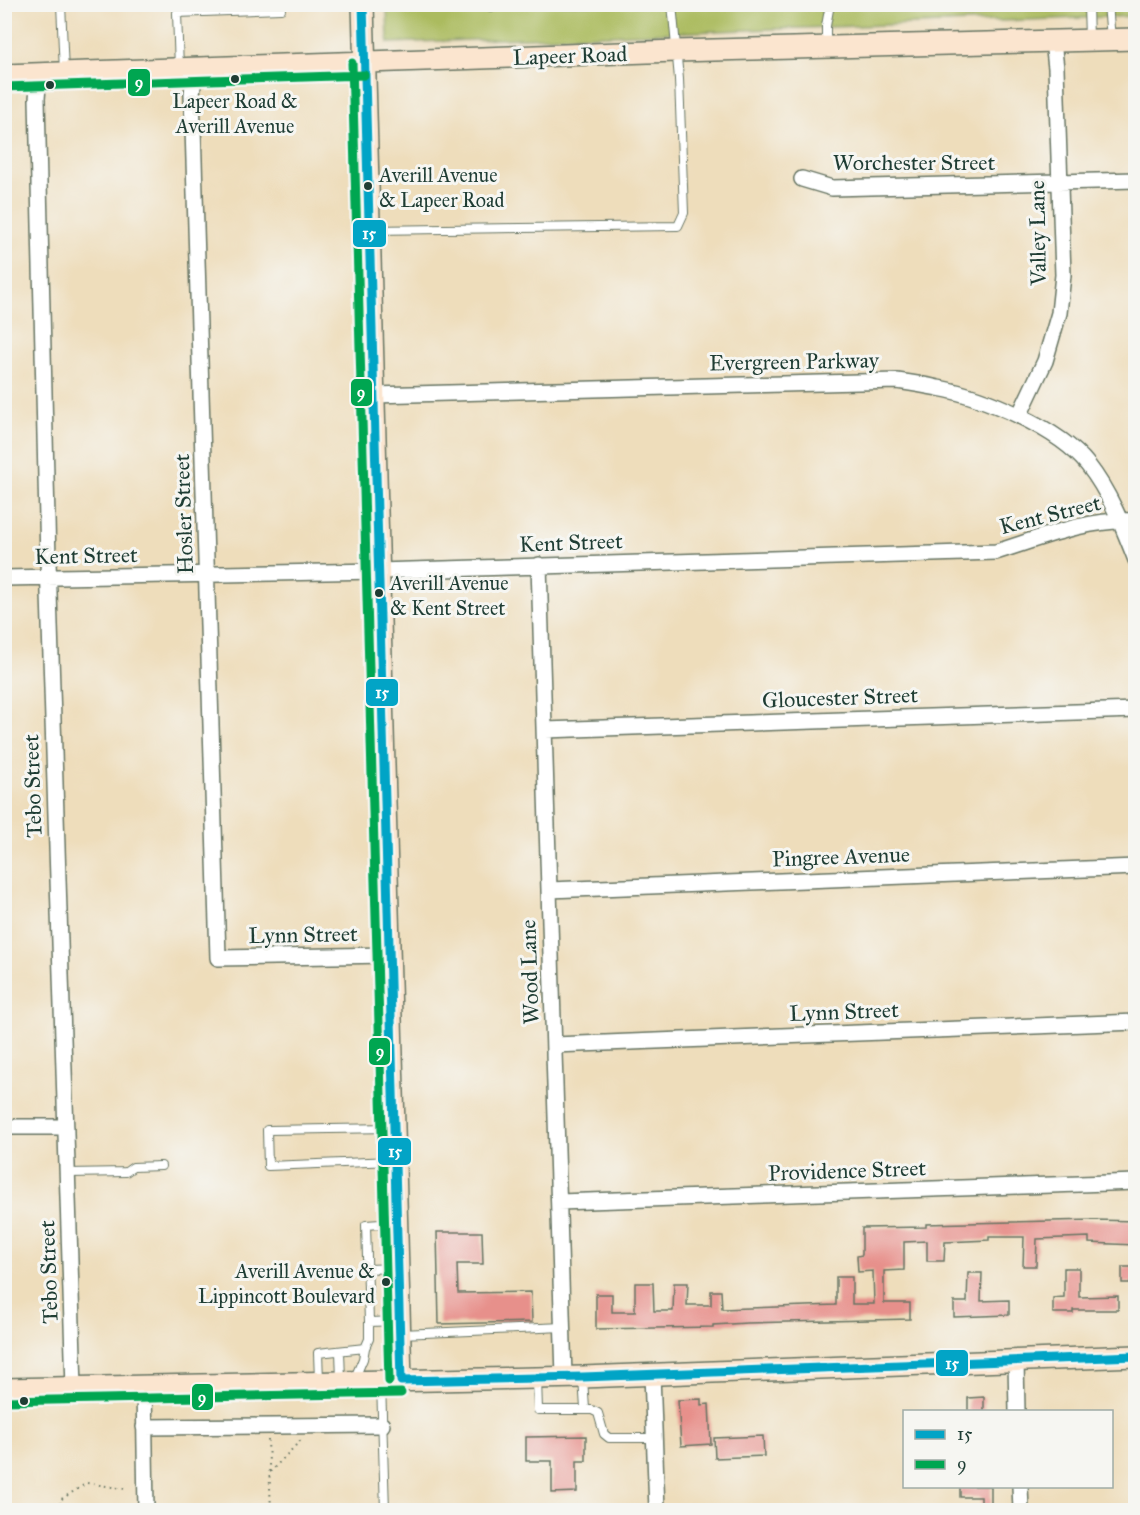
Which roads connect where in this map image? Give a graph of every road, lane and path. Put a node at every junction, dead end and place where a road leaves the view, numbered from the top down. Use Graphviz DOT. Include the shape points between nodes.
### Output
graph roads {
  1 [pos="61,4"];
  2 [pos="281,4"];
  3 [pos="363,4"];
  4 [pos="483,4"];
  5 [pos="495,4"];
  6 [pos="672,4"];
  7 [pos="830,4"];
  8 [pos="1088,4"];
  9 [pos="1108,4"];
  10 [pos="1136,39"];
  11 [pos="1111,40"];
  12 [pos="1090,41"];
  13 [pos="1053,42"];
  14 [pos="826,47"];
  15 [pos="676,51"];
  16 [pos="364,63"];
  17 [pos="187,70"];
  18 [pos="39,74"];
  19 [pos="64,74"];
  20 [pos="4,75"];
  21 [pos="802,179"];
  22 [pos="1136,180"];
  23 [pos="1059,182"];
  24 [pos="368,230"];
  25 [pos="373,395"];
  26 [pos="1019,416"];
  27 [pos="1128,520"];
  28 [pos="1136,560"];
  29 [pos="540,565"];
  30 [pos="378,571"];
  31 [pos="207,575"];
  32 [pos="4,578"];
  33 [pos="48,578"];
  34 [pos="1136,710"];
  35 [pos="545,730"];
  36 [pos="1136,867"];
  37 [pos="549,890"];
  38 [pos="389,955"];
  39 [pos="218,958"];
  40 [pos="1136,1022"];
  41 [pos="554,1045"];
  42 [pos="4,1127"];
  43 [pos="66,1127"];
  44 [pos="394,1128"];
  45 [pos="395,1161"];
  46 [pos="161,1166"];
  47 [pos="68,1173"];
  48 [pos="1136,1182"];
  49 [pos="559,1202"];
  50 [pos="396,1223"];
  51 [pos="398,1268"];
  52 [pos="367,1269"];
  53 [pos="369,1322"];
  54 [pos="564,1327"];
  55 [pos="400,1328"];
  56 [pos="365,1347"];
  57 [pos="340,1351"];
  58 [pos="1136,1356"];
  59 [pos="1016,1361"];
  60 [pos="652,1374"];
  61 [pos="574,1377"];
  62 [pos="537,1378"];
  63 [pos="347,1381"];
  64 [pos="391,1381"];
  65 [pos="319,1382"];
  66 [pos="144,1387"];
  67 [pos="74,1388"];
  68 [pos="4,1389"];
  69 [pos="585,1409"];
  70 [pos="1017,1410"];
  71 [pos="382,1425"];
  72 [pos="144,1427"];
  73 [pos="654,1438"];
  74 [pos="301,1439"];
  75 [pos="268,1440"];
  76 [pos="270,1472"];
  77 [pos="1020,1488"];
  78 [pos="125,1489"];
  79 [pos="61,1510"];
  80 [pos="146,1510"];
  81 [pos="271,1510"];
  82 [pos="385,1510"];
  83 [pos="657,1510"];
  84 [pos="1021,1510"];
  1 -- 19 [label="lane"];
  2 -- 17 [label="lane" via="281,9 177,12"];
  3 -- 16 [label="street"];
  4 -- 5 [label="lane"];
  6 -- 15 [label="lane"];
  7 -- 14 [label="lane"];
  8 -- 12 [label="lane"];
  9 -- 11 [label="lane"];
  10 -- 11 [label="street, Lapeer Road"];
  11 -- 12 [label="street, Lapeer Road"];
  12 -- 13 [label="street, Lapeer Road"];
  13 -- 14 [label="street, Lapeer Road"];
  13 -- 23 [label="street, Valley Lane"];
  14 -- 15 [label="street, Lapeer Road"];
  15 -- 16 [label="street, Lapeer Road"];
  15 -- 24 [label="lane" via="684,213 678,226"];
  16 -- 17 [label="street, Lapeer Road"];
  16 -- 24 [label="street"];
  17 -- 19 [label="street, Lapeer Road"];
  17 -- 31 [label="street, Hosler Street" via="192,94"];
  18 -- 19 [label="street, Lapeer Road"];
  18 -- 20 [label="street, Lapeer Road"];
  18 -- 33 [label="street, Tebo Street"];
  21 -- 23 [label="street, Worchester Street" via="832,188"];
  22 -- 23 [label="street, Worchester Street"];
  23 -- 26 [label="street, Valley Lane" via="1059,313 1045,361"];
  24 -- 25 [label="street"];
  25 -- 26 [label="street, Evergreen Parkway" via="897,381 940,388"];
  25 -- 30 [label="street"];
  26 -- 27 [label="street, Evergreen Parkway" via="1055,435 1087,464"];
  27 -- 28 [label="street, Evergreen Parkway"];
  27 -- 29 [label="street, Kent Street" via="1092,523 996,552"];
  29 -- 30 [label="street, Kent Street"];
  29 -- 35 [label="street, Wood Lane"];
  30 -- 31 [label="street, Kent Street"];
  30 -- 38 [label="street"];
  31 -- 33 [label="street, Kent Street"];
  31 -- 39 [label="street, Hosler Street"];
  32 -- 33 [label="street, Kent Street"];
  33 -- 43 [label="street, Tebo Street"];
  34 -- 35 [label="street, Gloucester Street"];
  35 -- 37 [label="street, Wood Lane"];
  36 -- 37 [label="street, Pingree Avenue"];
  37 -- 41 [label="street, Wood Lane"];
  38 -- 39 [label="street, Lynn Street"];
  38 -- 44 [label="street"];
  40 -- 41 [label="street, Lynn Street"];
  41 -- 49 [label="street, Wood Lane"];
  42 -- 43 [label="street"];
  43 -- 47 [label="street, Tebo Street"];
  44 -- 45 [label="street"];
  44 -- 45 [label="lane" via="267,1130 268,1166"];
  45 -- 50 [label="street"];
  46 -- 47 [label="lane" via="133,1167 126,1172"];
  47 -- 67 [label="street, Tebo Street"];
  48 -- 49 [label="street, Providence Street"];
  49 -- 54 [label="street, Wood Lane"];
  50 -- 51 [label="street"];
  50 -- 52 [label="lane" via="366,1225"];
  51 -- 52 [label="lane"];
  51 -- 55 [label="street"];
  52 -- 53 [label="lane"];
  53 -- 55 [label="lane"];
  53 -- 56 [label="lane"];
  54 -- 55 [label="lane"];
  54 -- 61 [label="street, Wood Lane"];
  55 -- 64 [label="street"];
  56 -- 57 [label="lane"];
  56 -- 63 [label="lane" via="363,1359"];
  57 -- 63 [label="lane"];
  57 -- 65 [label="lane" via="318,1353"];
  58 -- 59 [label="street"];
  59 -- 60 [label="street"];
  59 -- 70 [label="street"];
  60 -- 61 [label="street"];
  60 -- 73 [label="street"];
  61 -- 62 [label="street"];
  61 -- 69 [label="lane"];
  62 -- 64 [label="street"];
  62 -- 69 [label="lane" via="538,1410"];
  63 -- 64 [label="street"];
  63 -- 65 [label="street"];
  64 -- 71 [label="lane"];
  65 -- 66 [label="street"];
  66 -- 67 [label="street"];
  66 -- 72 [label="street"];
  67 -- 68 [label="street"];
  69 -- 73 [label="lane" via="598,1413 609,1438"];
  71 -- 72 [label="street"];
  71 -- 82 [label="lane"];
  72 -- 80 [label="street"];
  73 -- 83 [label="street"];
  74 -- 76 [label="path"];
  75 -- 76 [label="path"];
  76 -- 81 [label="path"];
  77 -- 84 [label="street"];
  78 -- 79 [label="path" via="87,1483 60,1500"];
}
